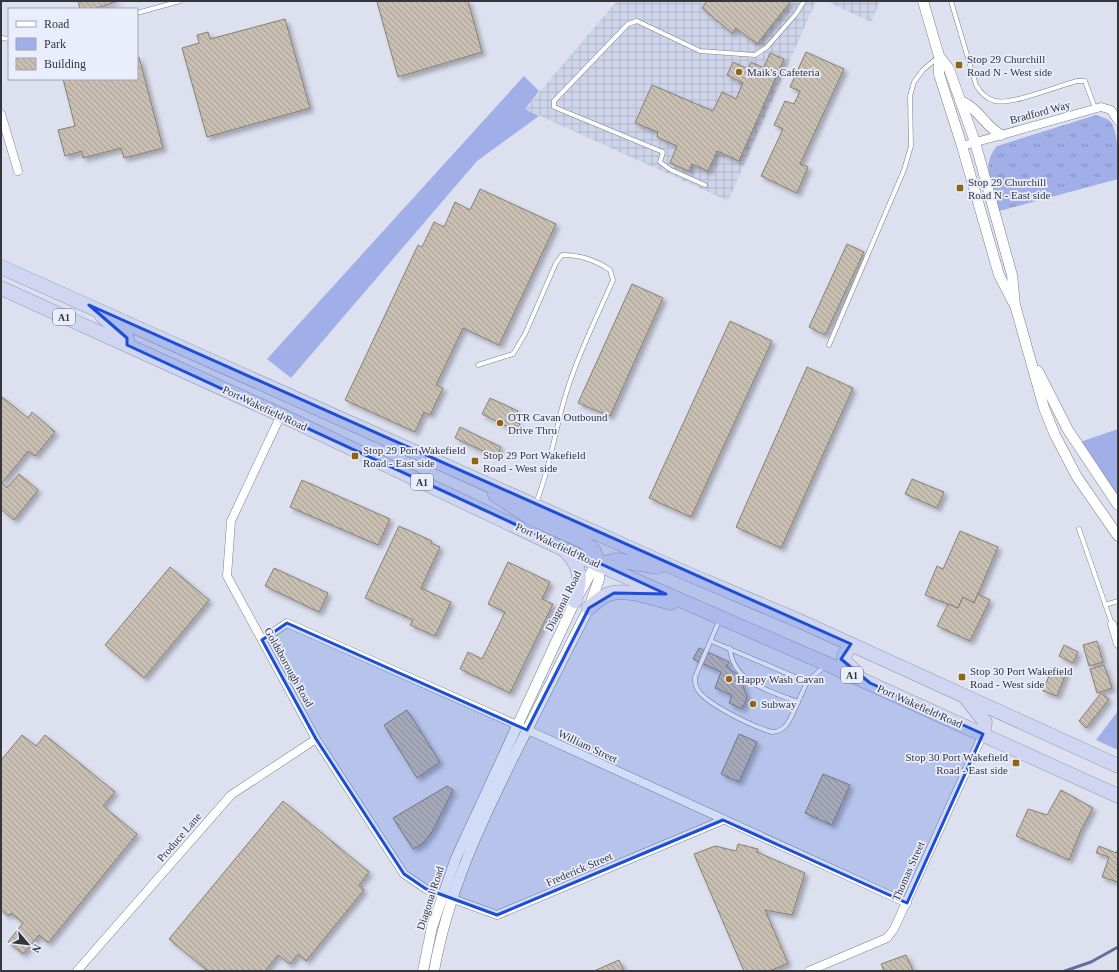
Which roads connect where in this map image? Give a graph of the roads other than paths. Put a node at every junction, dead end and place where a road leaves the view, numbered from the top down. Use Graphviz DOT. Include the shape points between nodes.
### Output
graph roads {
  1 [pos="180,1"];
  2 [pos="804,1"];
  3 [pos="923,1"];
  4 [pos="951,1"];
  5 [pos="138,13"];
  6 [pos="939,56"];
  7 [pos="961,101"];
  8 [pos="1115,108"];
  9 [pos="1095,109"];
  10 [pos="1,114"];
  11 [pos="1118,121"];
  12 [pos="1001,135"];
  13 [pos="975,142"];
  14 [pos="962,146"];
  15 [pos="18,171"];
  16 [pos="705,185"];
  17 [pos="1,267"];
  18 [pos="1,288"];
  19 [pos="90,305"];
  20 [pos="1015,305"];
  21 [pos="127,345"];
  22 [pos="829,345"];
  23 [pos="1032,361"];
  24 [pos="478,366"];
  25 [pos="281,415"];
  26 [pos="452,469"];
  27 [pos="535,505"];
  28 [pos="1118,505"];
  29 [pos="1079,529"];
  30 [pos="1118,536"];
  31 [pos="563,549"];
  32 [pos="600,565"];
  33 [pos="688,574"];
  34 [pos="575,601"];
  35 [pos="1118,601"];
  36 [pos="1105,605"];
  37 [pos="589,608"];
  38 [pos="721,617"];
  39 [pos="1112,624"];
  40 [pos="262,640"];
  41 [pos="711,641"];
  42 [pos="851,644"];
  43 [pos="1118,644"];
  44 [pos="730,648"];
  45 [pos="827,664"];
  46 [pos="807,682"];
  47 [pos="870,683"];
  48 [pos="964,694"];
  49 [pos="798,702"];
  50 [pos="517,725"];
  51 [pos="527,730"];
  52 [pos="983,734"];
  53 [pos="316,739"];
  54 [pos="1118,766"];
  55 [pos="1118,796"];
  56 [pos="723,820"];
  57 [pos="447,896"];
  58 [pos="907,902"];
  59 [pos="77,971"];
  60 [pos="424,971"];
  61 [pos="434,971"];
  62 [pos="809,971"];
  1 -- 5 [label="lane"];
  2 -- 16 [label="lane" via="772,42 755,55 700,51 637,21 628,24 554,101 554,107 663,152 660,162 671,170"];
  3 -- 6 [label="street"];
  4 -- 9 [label="lane" via="980,92 995,101 1015,100 1077,80 1085,81"];
  6 -- 7 [label="street" via="949,69"];
  6 -- 14 [label="street" via="939,74"];
  6 -- 22 [label="lane" via="914,82 910,96 911,146 904,170"];
  7 -- 12 [label="street" via="970,105"];
  7 -- 13 [label="street"];
  8 -- 9 [label="street, Bradford Way"];
  8 -- 11 [label="street, Bradford Way"];
  9 -- 12 [label="street, Bradford Way"];
  10 -- 15 [label="street"];
  12 -- 13 [label="street, Bradford Way"];
  13 -- 14 [label="street, Bradford Way"];
  13 -- 20 [label="street" via="1012,275"];
  14 -- 20 [label="street" via="999,275"];
  17 -- 19 [label="highway, Port Wakefield Road / A1"];
  18 -- 21 [label="highway, Port Wakefield Road / A1"];
  19 -- 21 [label="highway" via="127,338"];
  19 -- 26 [label="highway, Port Wakefield Road / A1"];
  20 -- 23 [label="street"];
  21 -- 25 [label="highway, Port Wakefield Road / A1"];
  23 -- 28 [label="street" via="1068,430"];
  23 -- 30 [label="street" via="1044,408 1055,435 1077,477"];
  24 -- 27 [label="lane" via="513,354 562,255 573,254 610,270 613,280 563,403 552,455"];
  25 -- 31 [label="highway, Port Wakefield Road / A1"];
  25 -- 40 [label="street, Goldsborough Road" via="231,521 227,576"];
  26 -- 27 [label="highway, Port Wakefield Road / A1"];
  26 -- 32 [label="highway" via="531,518 585,542 594,551"];
  27 -- 33 [label="highway, Port Wakefield Road / A1"];
  29 -- 36 [label="lane"];
  31 -- 32 [label="highway, Port Wakefield Road / A1"];
  31 -- 34 [label="highway" via="574,560 580,576"];
  32 -- 33 [label="highway" via="616,560 637,562"];
  32 -- 34 [label="street, Diagonal Road" via="592,571"];
  32 -- 37 [label="street, Diagonal Road" via="600,574"];
  32 -- 38 [label="highway, Port Wakefield Road / A1"];
  33 -- 42 [label="highway, Port Wakefield Road / A1"];
  34 -- 50 [label="street, Diagonal Road"];
  35 -- 36 [label="lane"];
  36 -- 39 [label="lane"];
  37 -- 38 [label="highway" via="609,594 627,593"];
  37 -- 51 [label="street, Diagonal Road"];
  38 -- 41 [label="lane"];
  38 -- 45 [label="highway, Port Wakefield Road / A1"];
  39 -- 43 [label="street"];
  40 -- 50 [label="street, William Street" via="288,624"];
  40 -- 53 [label="street, Goldsborough Road"];
  41 -- 44 [label="lane"];
  41 -- 49 [label="lane" via="695,677 696,687 712,705 775,732 788,724"];
  42 -- 47 [label="highway" via="844,661"];
  42 -- 48 [label="highway, Port Wakefield Road / A1"];
  44 -- 46 [label="lane"];
  44 -- 49 [label="lane" via="734,667 746,680"];
  45 -- 46 [label="lane"];
  45 -- 47 [label="highway, Port Wakefield Road / A1"];
  46 -- 49 [label="lane"];
  47 -- 52 [label="highway, Port Wakefield Road / A1"];
  48 -- 52 [label="highway" via="985,722"];
  48 -- 54 [label="highway, Port Wakefield Road / A1"];
  50 -- 51 [label="street, William Street"];
  50 -- 57 [label="street, Diagonal Road" via="473,819"];
  51 -- 56 [label="street, William Street"];
  51 -- 57 [label="street, Diagonal Road"];
  52 -- 55 [label="highway, Port Wakefield Road / A1"];
  52 -- 58 [label="street, Thomas Street"];
  53 -- 57 [label="street, Goldsborough Road" via="404,874 426,889"];
  53 -- 59 [label="street, Produce Lane" via="231,795"];
  56 -- 57 [label="street, Frederick Street" via="497,915"];
  56 -- 58 [label="street, William Street"];
  57 -- 60 [label="street, Diagonal Road" via="432,928"];
  57 -- 61 [label="street, Diagonal Road"];
  58 -- 62 [label="street, Thomas Street" via="887,938"];
}
